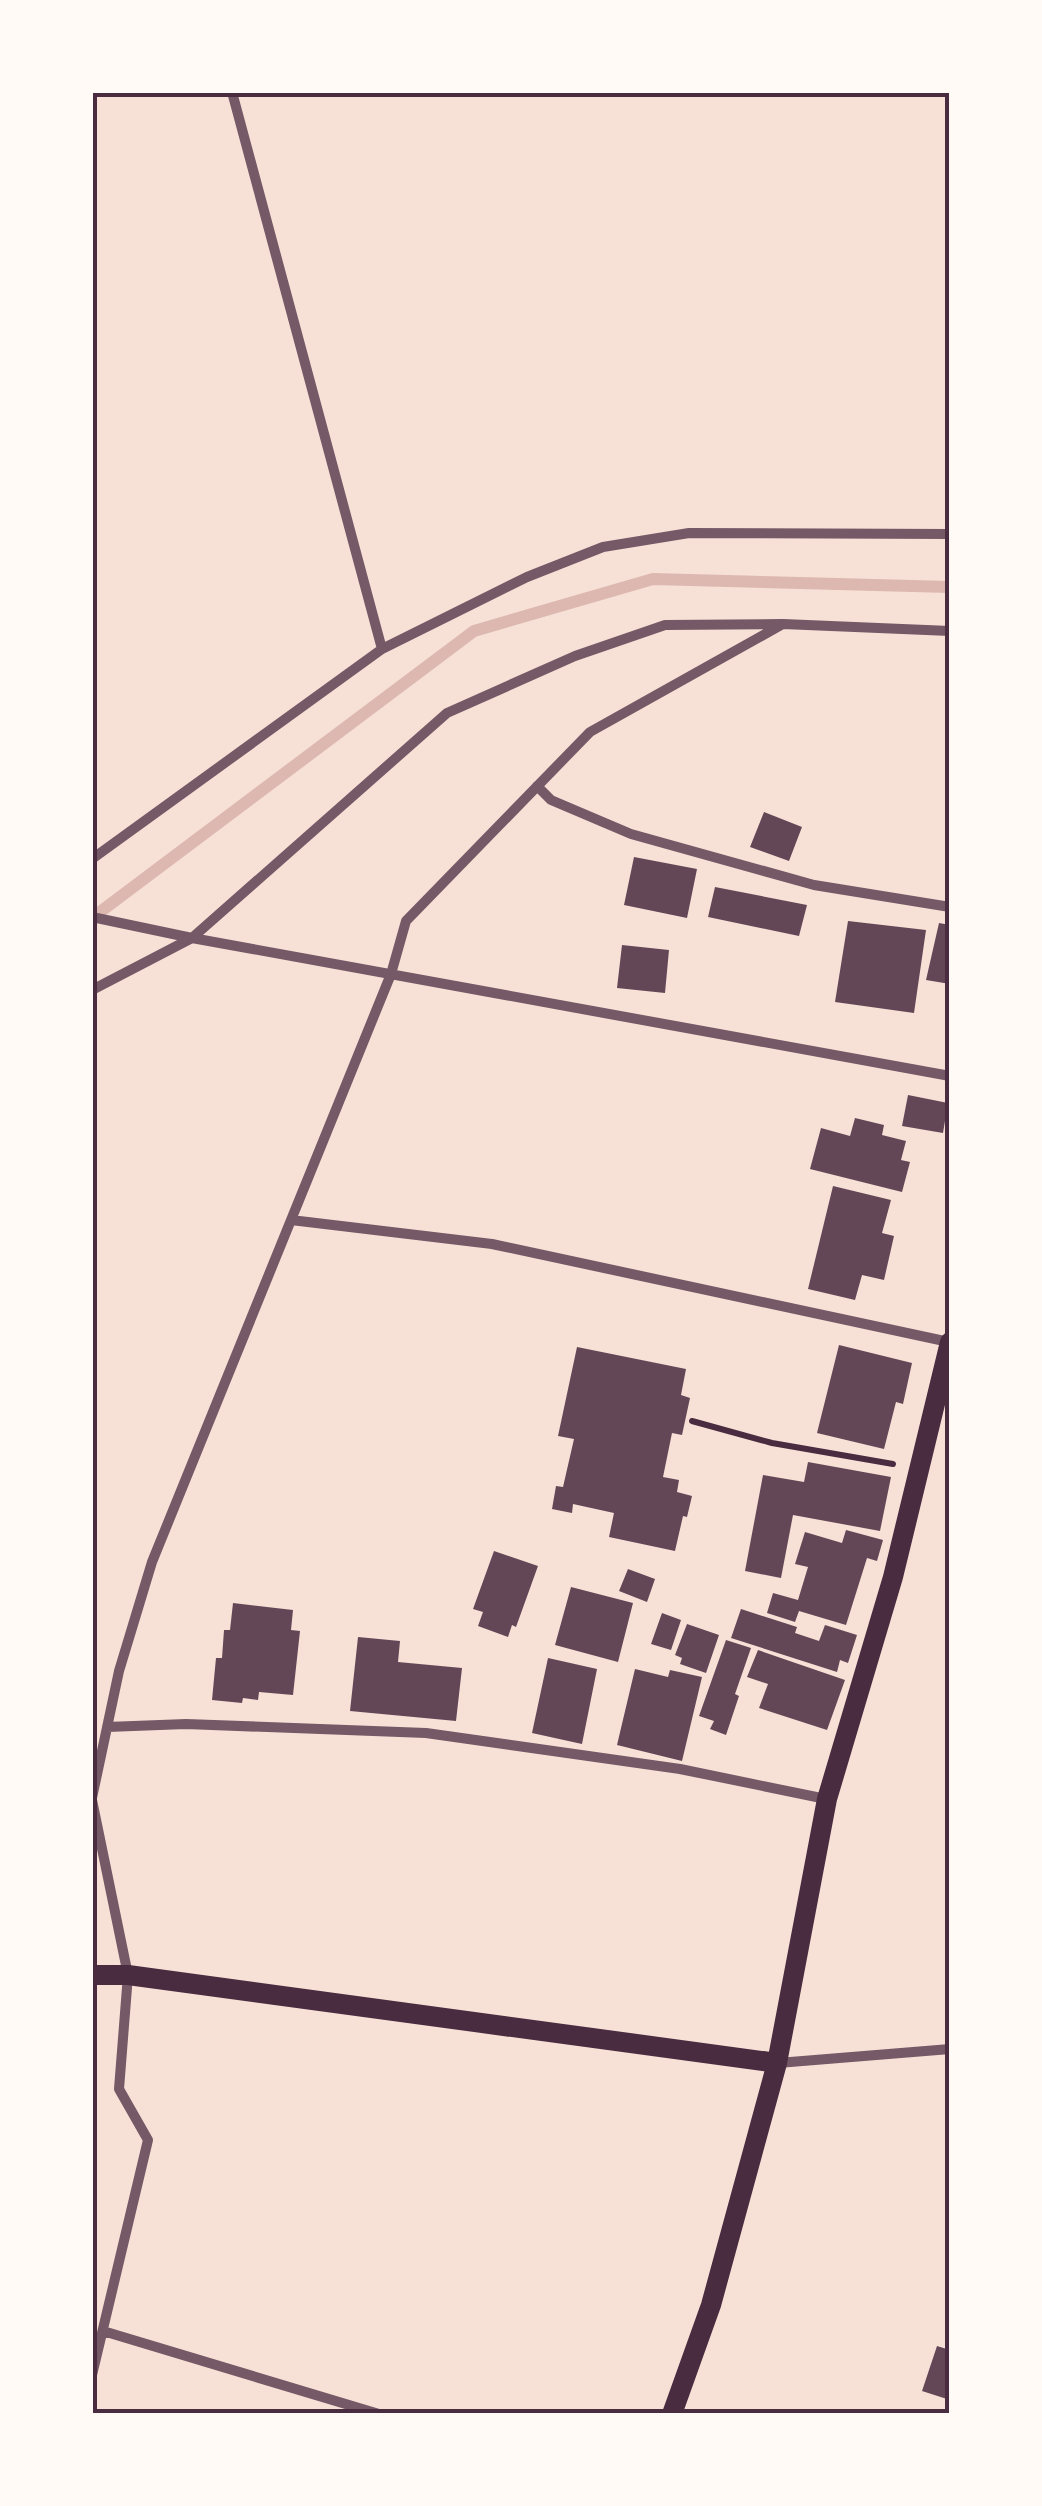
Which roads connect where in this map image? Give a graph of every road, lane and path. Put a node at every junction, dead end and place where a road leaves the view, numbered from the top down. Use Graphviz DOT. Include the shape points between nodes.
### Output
graph roads {
  1 [pos="232,92"];
  2 [pos="950,534"];
  3 [pos="783,624"];
  4 [pos="950,631"];
  5 [pos="382,649"];
  6 [pos="537,786"];
  7 [pos="92,859"];
  8 [pos="950,908"];
  9 [pos="92,917"];
  10 [pos="192,938"];
  11 [pos="391,974"];
  12 [pos="92,990"];
  13 [pos="950,1076"];
  14 [pos="292,1220"];
  15 [pos="950,1342"];
  16 [pos="692,1421"];
  17 [pos="919,1469"];
  18 [pos="107,1727"];
  19 [pos="92,1799"];
  20 [pos="828,1799"];
  21 [pos="128,1974"];
  22 [pos="92,1975"];
  23 [pos="950,2049"];
  24 [pos="777,2063"];
  25 [pos="103,2331"];
  26 [pos="92,2375"];
  27 [pos="379,2414"];
  28 [pos="672,2414"];
  1 -- 5 [label="street"];
  2 -- 5 [label="street" via="689,534 603,547"];
  3 -- 4 [label="street"];
  3 -- 6 [label="street" via="590,732"];
  3 -- 10 [label="street" via="665,625 446,712"];
  5 -- 7 [label="street"];
  6 -- 8 [label="street" via="552,800 632,834 814,885"];
  6 -- 11 [label="street" via="406,921"];
  9 -- 10 [label="street"];
  10 -- 11 [label="street"];
  10 -- 12 [label="street"];
  11 -- 13 [label="street"];
  11 -- 14 [label="street"];
  14 -- 15 [label="street" via="492,1244"];
  14 -- 18 [label="street" via="152,1562"];
  15 -- 17 [label="main road"];
  16 -- 17 [label="path"];
  17 -- 20 [label="main road"];
  18 -- 19 [label="street"];
  18 -- 20 [label="street" via="426,1733 680,1769"];
  19 -- 21 [label="street"];
  20 -- 24 [label="main road"];
  21 -- 22 [label="main road"];
  21 -- 24 [label="main road"];
  21 -- 25 [label="street" via="119,2090 148,2140"];
  23 -- 24 [label="street"];
  24 -- 28 [label="main road" via="711,2305"];
  25 -- 26 [label="street"];
  25 -- 27 [label="street"];
}
